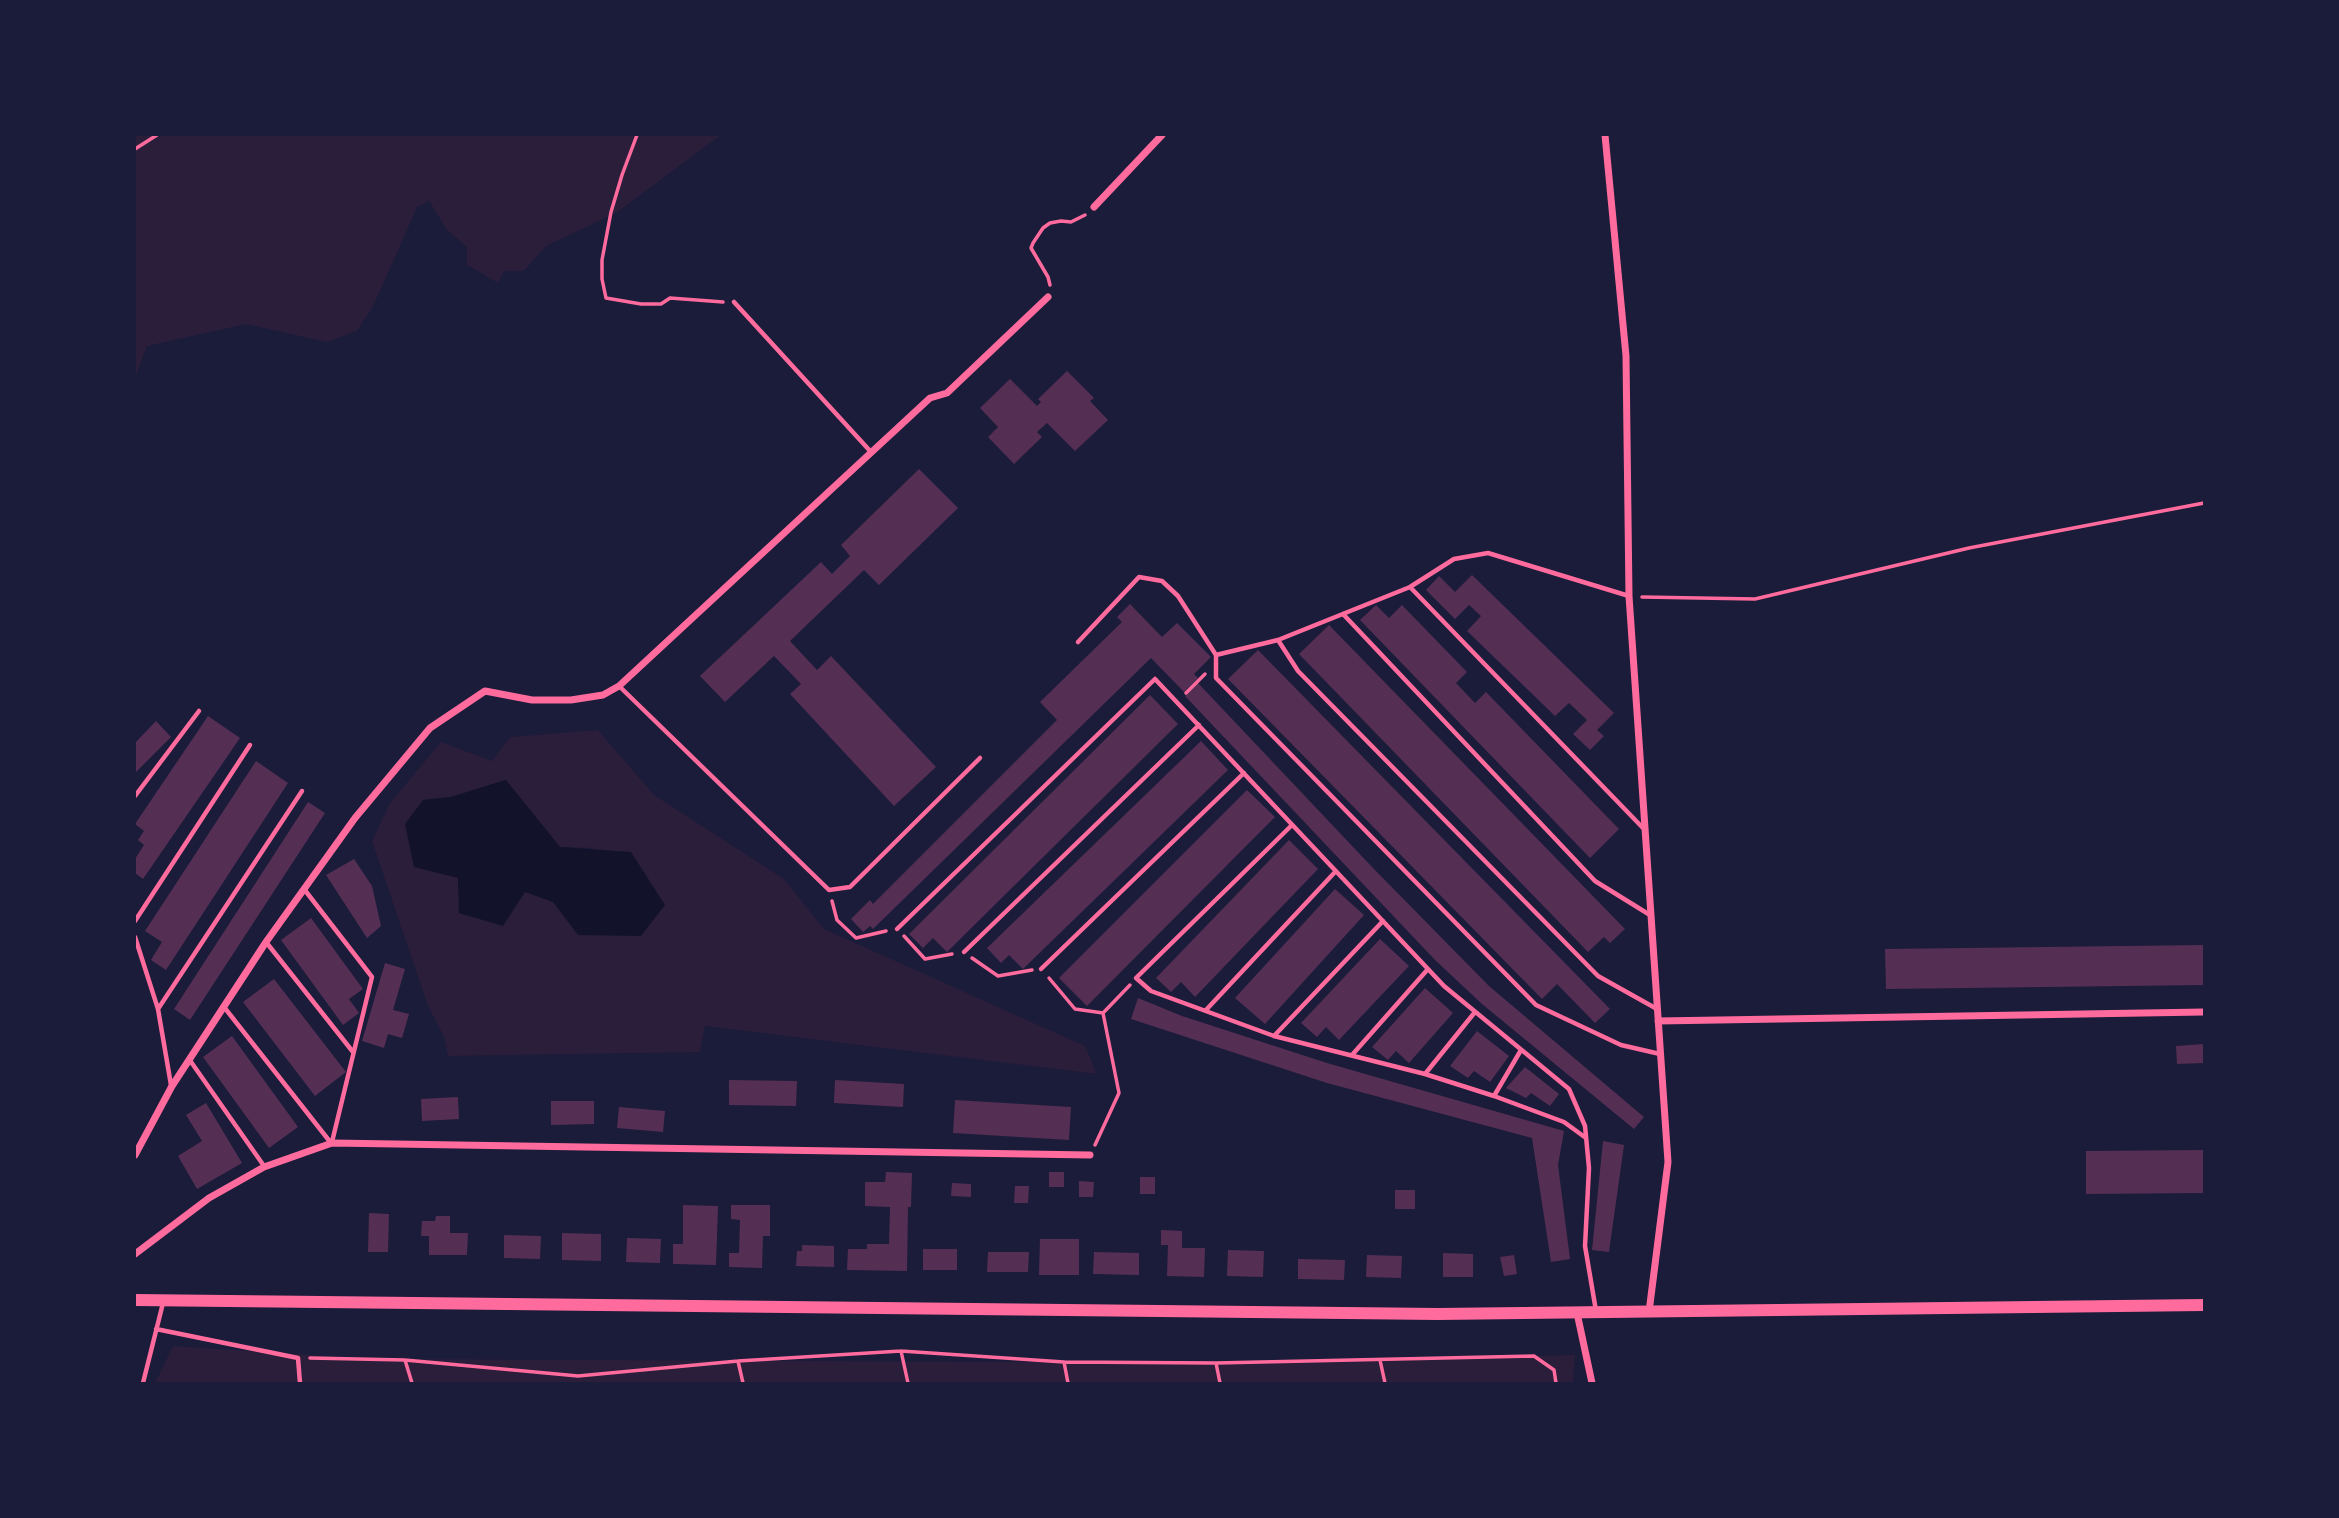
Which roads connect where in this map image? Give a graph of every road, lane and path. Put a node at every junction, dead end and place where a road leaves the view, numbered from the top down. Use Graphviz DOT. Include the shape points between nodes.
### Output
graph roads {
  1 [pos="157,135"];
  2 [pos="637,135"];
  3 [pos="1162,135"];
  4 [pos="1605,135"];
  5 [pos="135,149"];
  6 [pos="1094,207"];
  7 [pos="1048,297"];
  8 [pos="734,302"];
  9 [pos="872,453"];
  10 [pos="2204,503"];
  11 [pos="1410,587"];
  12 [pos="1629,596"];
  13 [pos="1343,614"];
  14 [pos="1278,640"];
  15 [pos="1078,642"];
  16 [pos="1216,654"];
  17 [pos="1216,663"];
  18 [pos="619,686"];
  19 [pos="1177,702"];
  20 [pos="200,711"];
  21 [pos="1199,725"];
  22 [pos="250,745"];
  23 [pos="980,758"];
  24 [pos="1244,774"];
  25 [pos="302,791"];
  26 [pos="135,796"];
  27 [pos="1292,825"];
  28 [pos="1645,829"];
  29 [pos="1335,871"];
  30 [pos="303,888"];
  31 [pos="1651,915"];
  32 [pos="135,921"];
  33 [pos="1382,921"];
  34 [pos="897,929"];
  35 [pos="135,937"];
  36 [pos="266,942"];
  37 [pos="964,952"];
  38 [pos="1041,969"];
  39 [pos="1428,969"];
  40 [pos="1136,978"];
  41 [pos="223,1006"];
  42 [pos="158,1009"];
  43 [pos="1657,1009"];
  44 [pos="1206,1010"];
  45 [pos="1475,1012"];
  46 [pos="2204,1012"];
  47 [pos="1658,1021"];
  48 [pos="1274,1035"];
  49 [pos="1521,1050"];
  50 [pos="354,1053"];
  51 [pos="1661,1054"];
  52 [pos="1352,1055"];
  53 [pos="189,1058"];
  54 [pos="1425,1074"];
  55 [pos="172,1086"];
  56 [pos="1494,1096"];
  57 [pos="1586,1138"];
  58 [pos="332,1143"];
  59 [pos="135,1155"];
  60 [pos="1090,1155"];
  61 [pos="264,1167"];
  62 [pos="135,1254"];
  63 [pos="135,1300"];
  64 [pos="163,1301"];
  65 [pos="2204,1305"];
  66 [pos="1648,1311"];
  67 [pos="1577,1312"];
  68 [pos="1596,1312"];
  69 [pos="156,1329"];
  70 [pos="901,1351"];
  71 [pos="298,1358"];
  72 [pos="405,1360"];
  73 [pos="1380,1360"];
  74 [pos="738,1361"];
  75 [pos="1063,1362"];
  76 [pos="1216,1363"];
  77 [pos="578,1376"];
  78 [pos="143,1383"];
  79 [pos="300,1383"];
  80 [pos="412,1383"];
  81 [pos="579,1383"];
  82 [pos="743,1383"];
  83 [pos="908,1383"];
  84 [pos="1068,1383"];
  85 [pos="1220,1383"];
  86 [pos="1385,1383"];
  87 [pos="1556,1383"];
  88 [pos="1592,1383"];
  1 -- 5 [label="path"];
  2 -- 8 [label="path" via="611,212 602,260 606,298 661,304 670,298"];
  3 -- 6 [label="street"];
  4 -- 12 [label="street" via="1626,356"];
  6 -- 7 [label="path" via="1079,220 1051,223 1038,233 1031,248 1048,277"];
  7 -- 9 [label="street" via="947,393 930,398"];
  8 -- 9 [label="lane"];
  9 -- 18 [label="street"];
  10 -- 12 [label="path" via="1969,548 1755,599"];
  11 -- 12 [label="lane" via="1454,559 1488,553"];
  11 -- 13 [label="lane"];
  11 -- 28 [label="lane"];
  12 -- 28 [label="street"];
  13 -- 14 [label="lane"];
  13 -- 31 [label="lane" via="1595,881"];
  14 -- 16 [label="lane"];
  14 -- 43 [label="lane" via="1298,671 1598,976"];
  15 -- 16 [label="lane" via="1139,576 1162,581 1178,596"];
  16 -- 17 [label="lane"];
  17 -- 19 [label="path"];
  17 -- 51 [label="lane" via="1216,678 1536,1004 1621,1045"];
  18 -- 23 [label="lane" via="829,890 850,887"];
  18 -- 30 [label="street" via="603,695 571,700 532,700 485,691 430,728"];
  19 -- 21 [label="lane"];
  19 -- 34 [label="lane" via="1155,679"];
  20 -- 26 [label="lane"];
  21 -- 24 [label="lane"];
  21 -- 37 [label="lane"];
  22 -- 32 [label="lane"];
  24 -- 27 [label="lane"];
  24 -- 38 [label="lane"];
  25 -- 42 [label="lane"];
  27 -- 29 [label="lane"];
  27 -- 40 [label="lane"];
  28 -- 31 [label="street"];
  29 -- 33 [label="lane"];
  29 -- 44 [label="lane"];
  30 -- 36 [label="street"];
  30 -- 50 [label="lane" via="372,977"];
  31 -- 43 [label="street"];
  33 -- 39 [label="lane"];
  33 -- 48 [label="lane"];
  35 -- 42 [label="lane"];
  36 -- 41 [label="street"];
  36 -- 50 [label="lane"];
  39 -- 45 [label="lane"];
  39 -- 52 [label="lane"];
  40 -- 44 [label="lane" via="1151,990"];
  40 -- 60 [label="path" via="1103,1013 1119,1093"];
  41 -- 53 [label="street"];
  41 -- 58 [label="lane"];
  42 -- 55 [label="lane"];
  43 -- 47 [label="street"];
  44 -- 48 [label="lane"];
  45 -- 49 [label="lane"];
  45 -- 54 [label="lane"];
  46 -- 47 [label="street"];
  47 -- 51 [label="street"];
  48 -- 52 [label="lane"];
  49 -- 56 [label="lane"];
  49 -- 57 [label="lane" via="1569,1089"];
  50 -- 58 [label="lane"];
  51 -- 66 [label="street" via="1668,1162"];
  52 -- 54 [label="lane"];
  53 -- 55 [label="street"];
  53 -- 61 [label="lane"];
  54 -- 56 [label="lane"];
  55 -- 59 [label="street"];
  56 -- 57 [label="lane" via="1564,1122"];
  57 -- 68 [label="lane" via="1585,1246"];
  58 -- 60 [label="street"];
  58 -- 61 [label="street"];
  61 -- 62 [label="street" via="209,1198"];
  63 -- 64 [label="street"];
  64 -- 67 [label="street"];
  64 -- 69 [label="lane"];
  65 -- 66 [label="street"];
  66 -- 68 [label="street"];
  67 -- 68 [label="street"];
  67 -- 88 [label="street"];
  69 -- 71 [label="lane"];
  69 -- 78 [label="lane"];
  70 -- 74 [label="path"];
  70 -- 75 [label="path"];
  70 -- 83 [label="path"];
  71 -- 72 [label="path"];
  71 -- 79 [label="lane"];
  72 -- 77 [label="path"];
  72 -- 80 [label="path"];
  73 -- 76 [label="path"];
  73 -- 86 [label="path"];
  73 -- 87 [label="path" via="1534,1356 1554,1370"];
  74 -- 77 [label="path"];
  74 -- 82 [label="path"];
  75 -- 76 [label="path"];
  75 -- 84 [label="path"];
  76 -- 85 [label="path"];
  77 -- 81 [label="path"];
}
